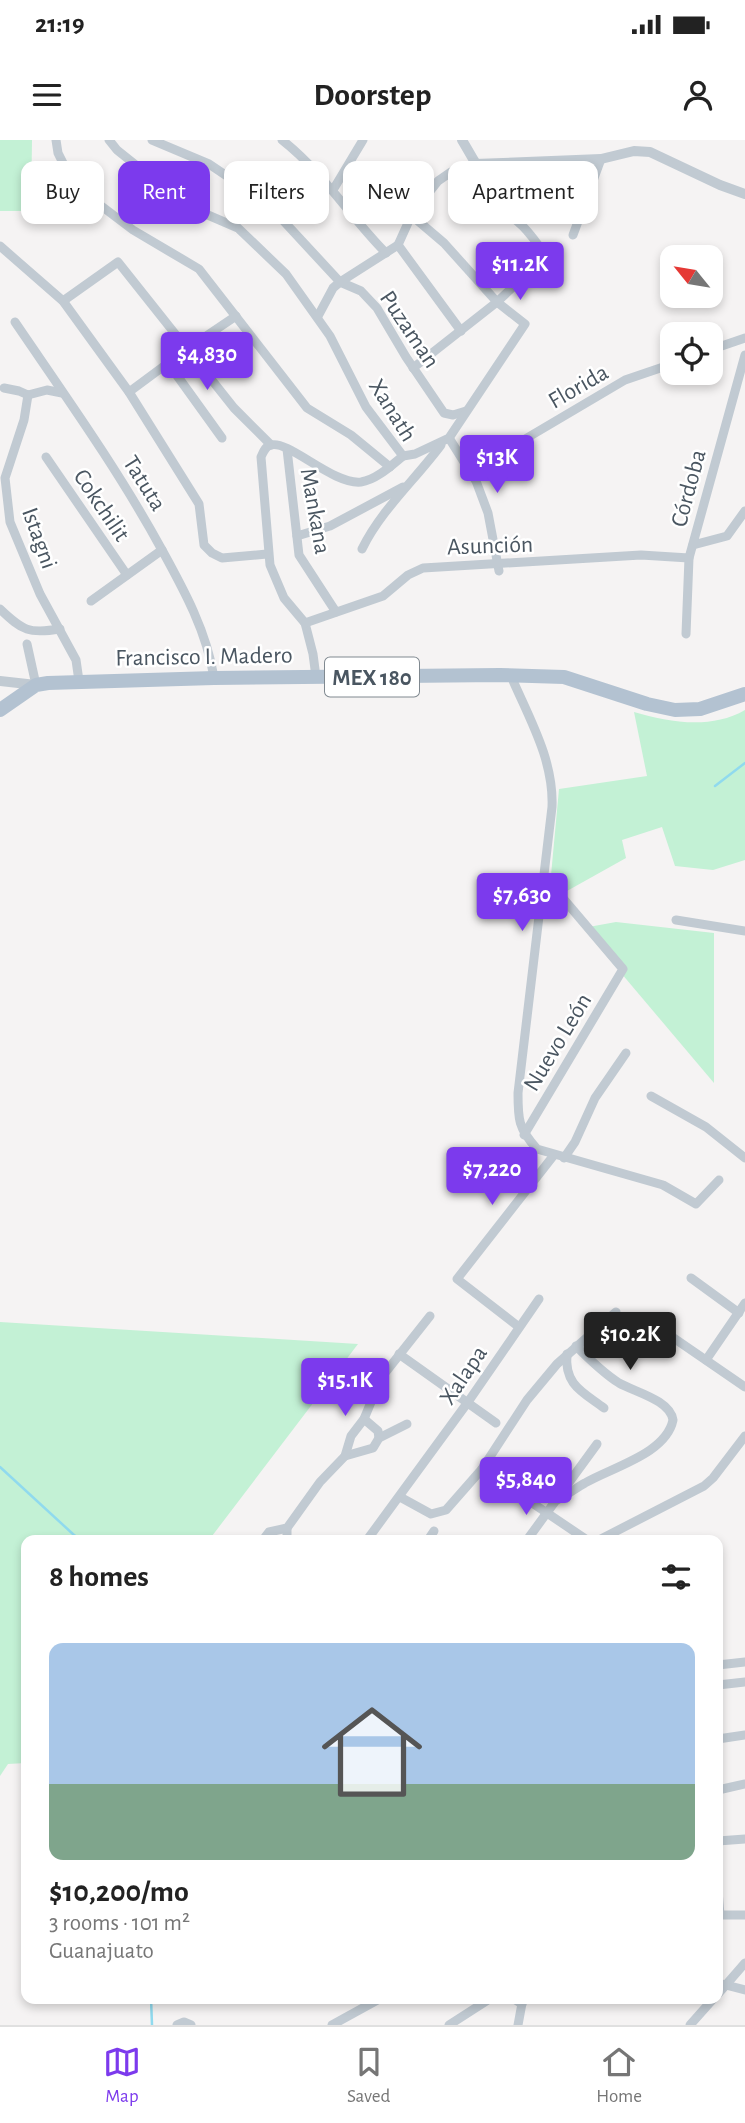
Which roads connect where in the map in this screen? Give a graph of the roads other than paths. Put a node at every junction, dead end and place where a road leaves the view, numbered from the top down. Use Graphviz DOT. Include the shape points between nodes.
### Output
graph roads {
  1 [pos="56,140"];
  2 [pos="109,140"];
  3 [pos="152,140"];
  4 [pos="282,140"];
  5 [pos="363,140"];
  6 [pos="464,141"];
  7 [pos="601,159"];
  8 [pos="351,161"];
  9 [pos="474,161"];
  10 [pos="551,161"];
  11 [pos="224,174"];
  12 [pos="343,174"];
  13 [pos="448,176"];
  14 [pos="434,186"];
  15 [pos="333,190"];
  16 [pos="745,194"];
  17 [pos="224,221"];
  18 [pos="230,224"];
  19 [pos="286,224"];
  20 [pos="407,224"];
  21 [pos="422,224"];
  22 [pos="520,224"];
  23 [pos="573,235"];
  24 [pos="398,245"];
  25 [pos="0,246"];
  26 [pos="386,253"];
  27 [pos="546,256"];
  28 [pos="556,271"];
  29 [pos="340,282"];
  30 [pos="61,299"];
  31 [pos="497,302"];
  32 [pos="236,316"];
  33 [pos="318,316"];
  34 [pos="15,322"];
  35 [pos="461,331"];
  36 [pos="745,338"];
  37 [pos="723,346"];
  38 [pos="187,349"];
  39 [pos="745,355"];
  40 [pos="168,363"];
  41 [pos="413,368"];
  42 [pos="660,368"];
  43 [pos="4,388"];
  44 [pos="129,392"];
  45 [pos="62,393"];
  46 [pos="28,395"];
  47 [pos="466,411"];
  48 [pos="222,438"];
  49 [pos="445,441"];
  50 [pos="271,444"];
  51 [pos="287,449"];
  52 [pos="403,456"];
  53 [pos="46,457"];
  54 [pos="390,467"];
  55 [pos="470,468"];
  56 [pos="3,476"];
  57 [pos="412,480"];
  58 [pos="745,511"];
  59 [pos="297,536"];
  60 [pos="693,545"];
  61 [pos="362,549"];
  62 [pos="162,550"];
  63 [pos="267,554"];
  64 [pos="689,558"];
  65 [pos="498,568"];
  66 [pos="127,575"];
  67 [pos="91,601"];
  68 [pos="0,609"];
  69 [pos="336,612"];
  70 [pos="305,623"];
  71 [pos="60,629"];
  72 [pos="686,634"];
  73 [pos="27,644"];
  74 [pos="511,676"];
  75 [pos="316,677"];
  76 [pos="214,678"];
  77 [pos="0,681"];
  78 [pos="79,681"];
  79 [pos="36,685"];
  80 [pos="745,694"];
  81 [pos="0,710"];
  82 [pos="544,877"];
  83 [pos="676,920"];
  84 [pos="745,931"];
  85 [pos="626,1054"];
  86 [pos="651,1097"];
  87 [pos="524,1135"];
  88 [pos="559,1156"];
  89 [pos="745,1158"];
  90 [pos="719,1180"];
  91 [pos="691,1278"];
  92 [pos="539,1299"];
  93 [pos="745,1303"];
  94 [pos="616,1312"];
  95 [pos="738,1312"];
  96 [pos="430,1315"];
  97 [pos="519,1327"];
  98 [pos="662,1330"];
  99 [pos="576,1346"];
  100 [pos="399,1354"];
  101 [pos="567,1354"];
  102 [pos="706,1360"];
  103 [pos="745,1387"];
  104 [pos="468,1402"];
  105 [pos="604,1408"];
  106 [pos="364,1419"];
  107 [pos="496,1423"];
  108 [pos="407,1424"];
  109 [pos="745,1436"];
  110 [pos="379,1437"];
  111 [pos="597,1444"];
  112 [pos="345,1456"];
  113 [pos="482,1469"];
  114 [pos="400,1497"];
  115 [pos="557,1500"];
  116 [pos="547,1513"];
  117 [pos="287,1528"];
  118 [pos="434,1531"];
  119 [pos="267,1535"];
  120 [pos="286,1535"];
  121 [pos="371,1535"];
  122 [pos="431,1535"];
  123 [pos="531,1535"];
  124 [pos="580,1535"];
  125 [pos="609,1535"];
  126 [pos="745,1662"];
  127 [pos="723,1664"];
  128 [pos="745,1682"];
  129 [pos="723,1684"];
  130 [pos="745,1735"];
  131 [pos="723,1738"];
  132 [pos="745,1784"];
  133 [pos="723,1789"];
  134 [pos="745,1839"];
  135 [pos="723,1841"];
  136 [pos="723,1915"];
  137 [pos="745,1915"];
  138 [pos="745,1963"];
  139 [pos="723,1983"];
  140 [pos="723,1984"];
  141 [pos="745,1990"];
  142 [pos="370,2004"];
  143 [pos="482,2004"];
  144 [pos="522,2004"];
  145 [pos="709,2004"];
  146 [pos="177,2025"];
  147 [pos="191,2025"];
  148 [pos="332,2025"];
  149 [pos="449,2025"];
  150 [pos="518,2025"];
  151 [pos="690,2025"];
  1 -- 32 [label="street" via="69,175 133,230 199,269"];
  2 -- 17 [label="street, Xanath" via="187,206"];
  3 -- 11 [label="street, Puzaman"];
  4 -- 15 [label="street"];
  5 -- 8 [label="street"];
  6 -- 9 [label="street"];
  7 -- 10 [label="street"];
  7 -- 16 [label="street" via="650,152"];
  7 -- 23 [label="street"];
  12 -- 15 [label="street"];
  13 -- 14 [label="street"];
  15 -- 26 [label="street"];
  18 -- 33 [label="street, Xanath" via="286,274"];
  19 -- 29 [label="street, Puzaman"];
  20 -- 24 [label="street"];
  21 -- 31 [label="street"];
  22 -- 27 [label="street"];
  24 -- 26 [label="street"];
  24 -- 35 [label="street"];
  25 -- 30 [label="street"];
  26 -- 29 [label="street"];
  27 -- 28 [label="street"];
  27 -- 31 [label="street"];
  29 -- 33 [label="street"];
  29 -- 41 [label="street, Puzaman" via="360,291 377,308"];
  30 -- 38 [label="street" via="118,262"];
  30 -- 44 [label="street"];
  31 -- 35 [label="street"];
  31 -- 47 [label="street" via="525,324"];
  32 -- 38 [label="street"];
  32 -- 54 [label="street" via="307,408"];
  33 -- 52 [label="street, Xanath" via="366,407"];
  34 -- 45 [label="street, Tatuta"];
  35 -- 41 [label="street"];
  36 -- 37 [label="street"];
  38 -- 40 [label="street"];
  38 -- 50 [label="street" via="234,408"];
  39 -- 60 [label="street, Córdoba"];
  40 -- 44 [label="street"];
  40 -- 48 [label="street"];
  41 -- 47 [label="street, Puzaman" via="443,412"];
  42 -- 55 [label="street, Florida" via="625,380"];
  43 -- 46 [label="street"];
  44 -- 63 [label="street" via="199,504 204,545 222,558"];
  45 -- 46 [label="street" via="47,390"];
  45 -- 62 [label="street, Tatuta" via="132,495"];
  46 -- 56 [label="street, Istagni" via="24,420"];
  47 -- 49 [label="street"];
  49 -- 52 [label="street"];
  49 -- 55 [label="street"];
  49 -- 57 [label="street"];
  50 -- 51 [label="street, Xanath"];
  50 -- 63 [label="street" via="261,457"];
  51 -- 54 [label="street, Xanath" via="351,481 362,482"];
  51 -- 59 [label="street, Mankana"];
  52 -- 54 [label="street, Xanath"];
  53 -- 66 [label="street, Cokchilit"];
  55 -- 65 [label="street" via="488,513"];
  56 -- 71 [label="street, Istagni" via="10,522"];
  57 -- 59 [label="street" via="363,511"];
  57 -- 61 [label="street" via="371,530"];
  58 -- 60 [label="street" via="727,536"];
  59 -- 69 [label="street, Mankana" via="299,555"];
  60 -- 64 [label="street, Córdoba"];
  62 -- 66 [label="street"];
  62 -- 76 [label="street, Tatuta" via="185,591"];
  63 -- 70 [label="street" via="284,598"];
  64 -- 65 [label="street, Asunción" via="641,555"];
  64 -- 72 [label="street, Córdoba"];
  65 -- 69 [label="street, Asunción" via="423,568 383,596"];
  66 -- 67 [label="street"];
  68 -- 71 [label="street" via="26,631"];
  69 -- 70 [label="street, Asunción"];
  70 -- 75 [label="street"];
  71 -- 78 [label="street, Istagni" via="76,660"];
  73 -- 79 [label="street"];
  74 -- 75 [label="main road, Francisco I. Madero / MEX 180"];
  74 -- 80 [label="main road, Francisco I. Madero / MEX 180" via="564,677 675,710 701,709"];
  74 -- 82 [label="street" via="547,760 553,787"];
  75 -- 76 [label="main road, Francisco I. Madero / MEX 180"];
  76 -- 78 [label="main road, Francisco I. Madero / MEX 180"];
  77 -- 79 [label="street"];
  78 -- 79 [label="main road, Francisco I. Madero / MEX 180"];
  79 -- 81 [label="main road, Francisco I. Madero / MEX 180"];
  82 -- 87 [label="street" via="518,1093 518,1120"];
  82 -- 87 [label="street, Nuevo León" via="623,970"];
  83 -- 84 [label="street"];
  85 -- 88 [label="street" via="594,1098 575,1142"];
  86 -- 89 [label="street" via="706,1128"];
  87 -- 88 [label="street" via="537,1149"];
  88 -- 90 [label="street" via="663,1185 695,1204"];
  88 -- 97 [label="street" via="457,1279"];
  91 -- 95 [label="street"];
  92 -- 97 [label="street, Xalapa"];
  93 -- 95 [label="street"];
  94 -- 99 [label="street"];
  95 -- 102 [label="street"];
  96 -- 100 [label="street"];
  97 -- 104 [label="street, Xalapa"];
  98 -- 102 [label="street"];
  99 -- 101 [label="street"];
  99 -- 115 [label="street" via="619,1382 671,1411 673,1420 655,1446"];
  100 -- 104 [label="street"];
  100 -- 106 [label="street" via="381,1378"];
  101 -- 105 [label="street" via="569,1378"];
  101 -- 113 [label="street" via="527,1400"];
  102 -- 103 [label="street"];
  104 -- 107 [label="street"];
  104 -- 114 [label="street, Xalapa"];
  106 -- 110 [label="street"];
  106 -- 112 [label="street" via="351,1436"];
  108 -- 110 [label="street"];
  109 -- 125 [label="street" via="704,1486"];
  110 -- 112 [label="street" via="373,1448"];
  111 -- 115 [label="street"];
  112 -- 117 [label="street"];
  113 -- 114 [label="street" via="439,1514"];
  113 -- 116 [label="street"];
  114 -- 121 [label="street, Xalapa"];
  115 -- 116 [label="street"];
  116 -- 123 [label="street"];
  116 -- 124 [label="street"];
  117 -- 119 [label="street"];
  117 -- 120 [label="street"];
  118 -- 122 [label="street"];
  126 -- 127 [label="street"];
  128 -- 129 [label="street"];
  130 -- 131 [label="street"];
  132 -- 133 [label="street"];
  134 -- 135 [label="street"];
  136 -- 137 [label="street"];
  138 -- 139 [label="street"];
  140 -- 141 [label="street"];
  142 -- 148 [label="street"];
  143 -- 149 [label="street"];
  144 -- 150 [label="street"];
  145 -- 151 [label="street"];
  146 -- 147 [label="street"];
}
